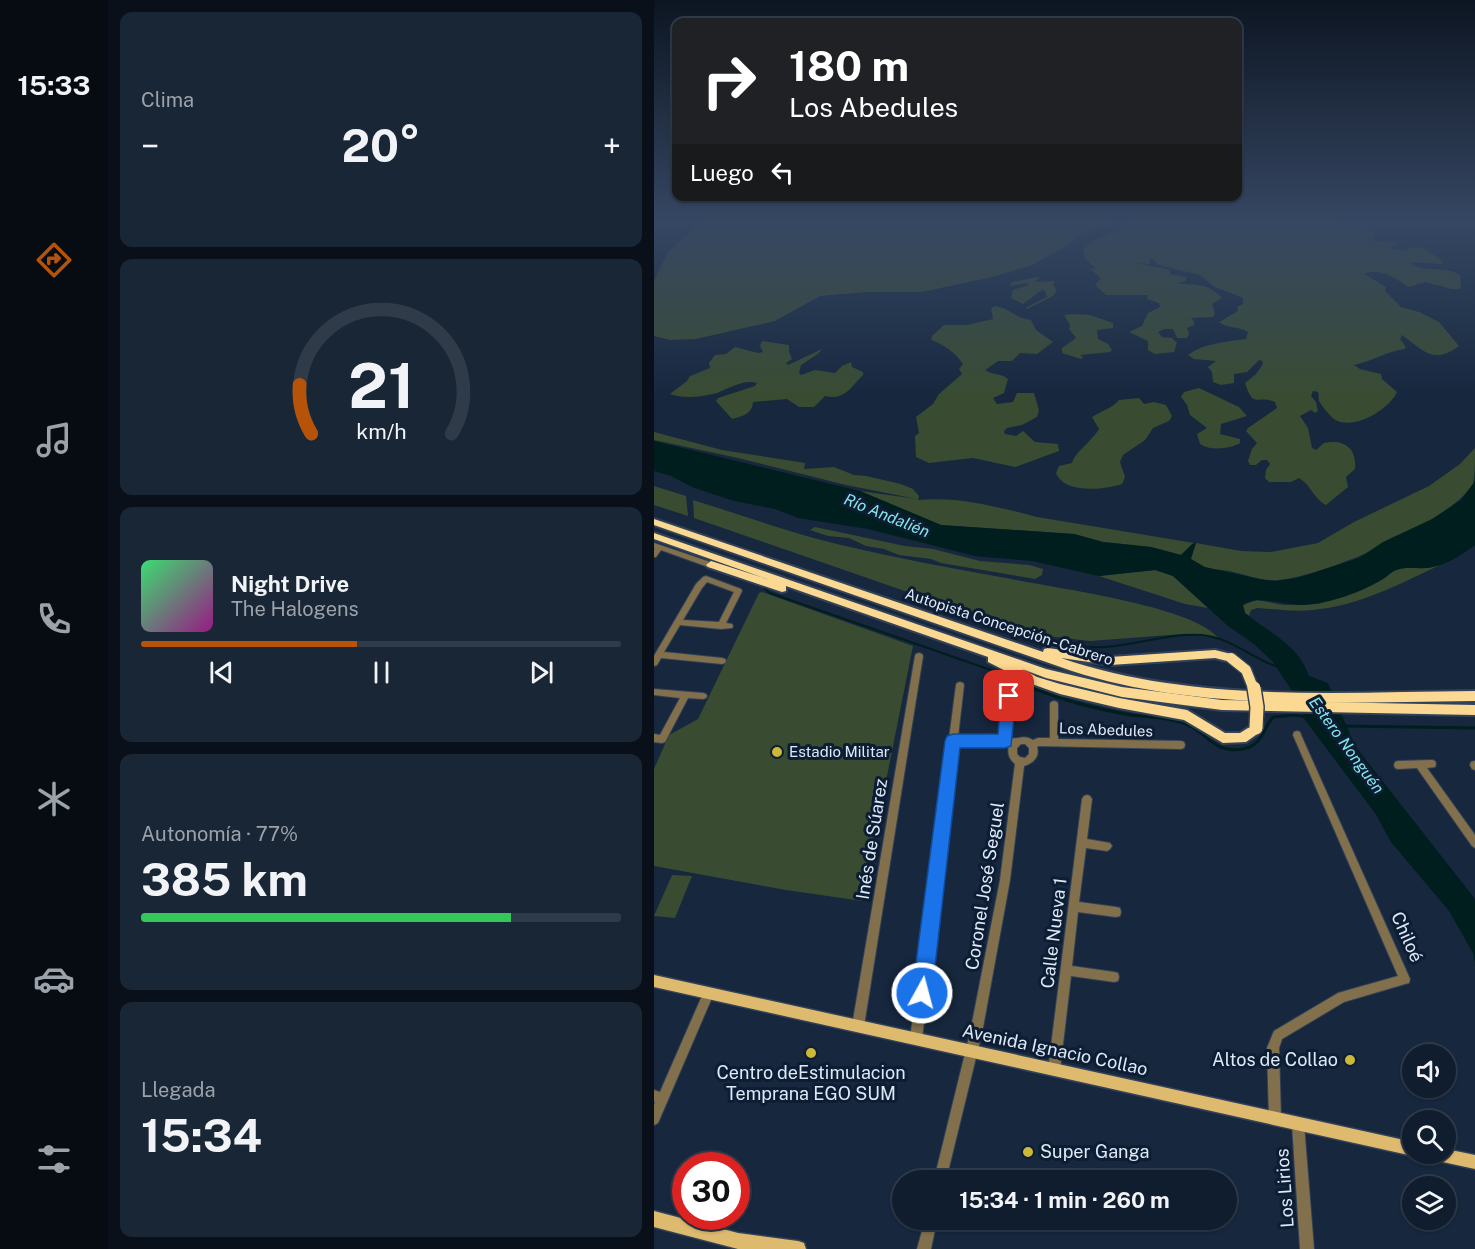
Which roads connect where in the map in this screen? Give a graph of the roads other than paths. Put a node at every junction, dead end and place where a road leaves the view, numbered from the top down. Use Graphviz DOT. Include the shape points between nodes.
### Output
graph roads {
  1 [pos="654,522"];
  2 [pos="654,536"];
  3 [pos="657,546"];
  4 [pos="654,555"];
  5 [pos="711,565"];
  6 [pos="865,610"];
  7 [pos="678,622"];
  8 [pos="1004,642"];
  9 [pos="962,643"];
  10 [pos="919,656"];
  11 [pos="656,659"];
  12 [pos="722,660"];
  13 [pos="960,685"];
  14 [pos="654,692"];
  15 [pos="686,694"];
  16 [pos="703,696"];
  17 [pos="1009,696"];
  18 [pos="1475,696"];
  19 [pos="1278,701"];
  20 [pos="1342,701"];
  21 [pos="1054,704"];
  22 [pos="1475,711"];
  23 [pos="1297,735"];
  24 [pos="654,738"];
  25 [pos="953,741"];
  26 [pos="1005,741"];
  27 [pos="1054,742"];
  28 [pos="1015,743"];
  29 [pos="1032,745"];
  30 [pos="1181,745"];
  31 [pos="1020,761"];
  32 [pos="1432,764"];
  33 [pos="1398,765"];
  34 [pos="1420,765"];
  35 [pos="1087,799"];
  36 [pos="1082,843"];
  37 [pos="1475,843"];
  38 [pos="1107,846"];
  39 [pos="1074,906"];
  40 [pos="1116,912"];
  41 [pos="1066,970"];
  42 [pos="1114,977"];
  43 [pos="654,981"];
  44 [pos="709,993"];
  45 [pos="858,1026"];
  46 [pos="916,1039"];
  47 [pos="971,1051"];
  48 [pos="1054,1070"];
  49 [pos="659,1097"];
  50 [pos="654,1119"];
  51 [pos="1275,1119"];
  52 [pos="1298,1124"];
  53 [pos="1402,1147"];
  54 [pos="1456,1158"];
  55 [pos="1475,1162"];
  56 [pos="942,1170"];
  57 [pos="654,1219"];
  58 [pos="929,1230"];
  59 [pos="755,1246"];
  60 [pos="798,1249"];
  61 [pos="924,1249"];
  62 [pos="1307,1249"];
  1 -- 8 [label="highway, Autopista Concepción - Cabrero"];
  2 -- 6 [label="highway, Autopista Concepción - Cabrero"];
  3 -- 4 [label="street"];
  3 -- 5 [label="street"];
  5 -- 6 [label="highway"];
  6 -- 9 [label="highway, Autopista Concepción - Cabrero"];
  7 -- 7 [label="street" via="706,579 738,591 725,626"];
  7 -- 11 [label="street"];
  8 -- 9 [label="highway, bridge" via="1100,660 1215,654 1231,658 1250,676 1258,718 1256,728 1242,738 1223,738 1187,715 1119,704 1046,685"];
  8 -- 19 [label="highway, Autopista Concepción - Cabrero" via="1077,668 1135,683"];
  9 -- 19 [label="highway, Autopista Concepción - Cabrero" via="1046,673 1122,693 1202,704"];
  10 -- 45 [label="street, Inés de Súarez"];
  11 -- 12 [label="street"];
  13 -- 25 [label="street"];
  14 -- 15 [label="street"];
  15 -- 16 [label="street"];
  15 -- 24 [label="street" via="662,739"];
  17 -- 26 [label="street"];
  18 -- 20 [label="highway, Autopista Concepción - Cabrero"];
  19 -- 20 [label="highway, Autopista Concepción - Cabrero"];
  20 -- 22 [label="highway, Autopista Concepción - Cabrero"];
  21 -- 27 [label="street"];
  23 -- 51 [label="street, Chiloé" via="1406,980 1342,997 1278,1035 1273,1048"];
  25 -- 26 [label="street"];
  25 -- 46 [label="street"];
  26 -- 28 [label="street"];
  27 -- 29 [label="street, Los Abedules"];
  27 -- 30 [label="street, Los Abedules"];
  28 -- 29 [label="street" via="1024,741"];
  28 -- 31 [label="street" via="1011,753"];
  29 -- 31 [label="street" via="1032,756"];
  31 -- 47 [label="street, Coronel José Seguel" via="1005,880"];
  32 -- 34 [label="street"];
  33 -- 34 [label="street"];
  34 -- 37 [label="street"];
  35 -- 36 [label="street, Calle Nueva 1"];
  36 -- 38 [label="street"];
  36 -- 39 [label="street, Calle Nueva 1"];
  39 -- 40 [label="street"];
  39 -- 41 [label="street, Calle Nueva 1"];
  41 -- 42 [label="street"];
  41 -- 48 [label="street, Calle Nueva 1"];
  43 -- 44 [label="main road, Avenida Ignacio Collao"];
  44 -- 45 [label="main road, Avenida Ignacio Collao"];
  44 -- 49 [label="street"];
  45 -- 46 [label="main road, Avenida Ignacio Collao"];
  46 -- 47 [label="main road, Avenida Ignacio Collao"];
  47 -- 48 [label="main road, Avenida Ignacio Collao"];
  47 -- 56 [label="street, Coronel José Seguel"];
  48 -- 51 [label="main road, Avenida Ignacio Collao"];
  49 -- 50 [label="street"];
  51 -- 52 [label="main road, Avenida Ignacio Collao"];
  52 -- 53 [label="main road, Avenida Ignacio Collao"];
  52 -- 62 [label="street, Los Lirios"];
  54 -- 55 [label="main road"];
  57 -- 59 [label="main road"];
  58 -- 61 [label="street"];
  59 -- 60 [label="main road"];
}
